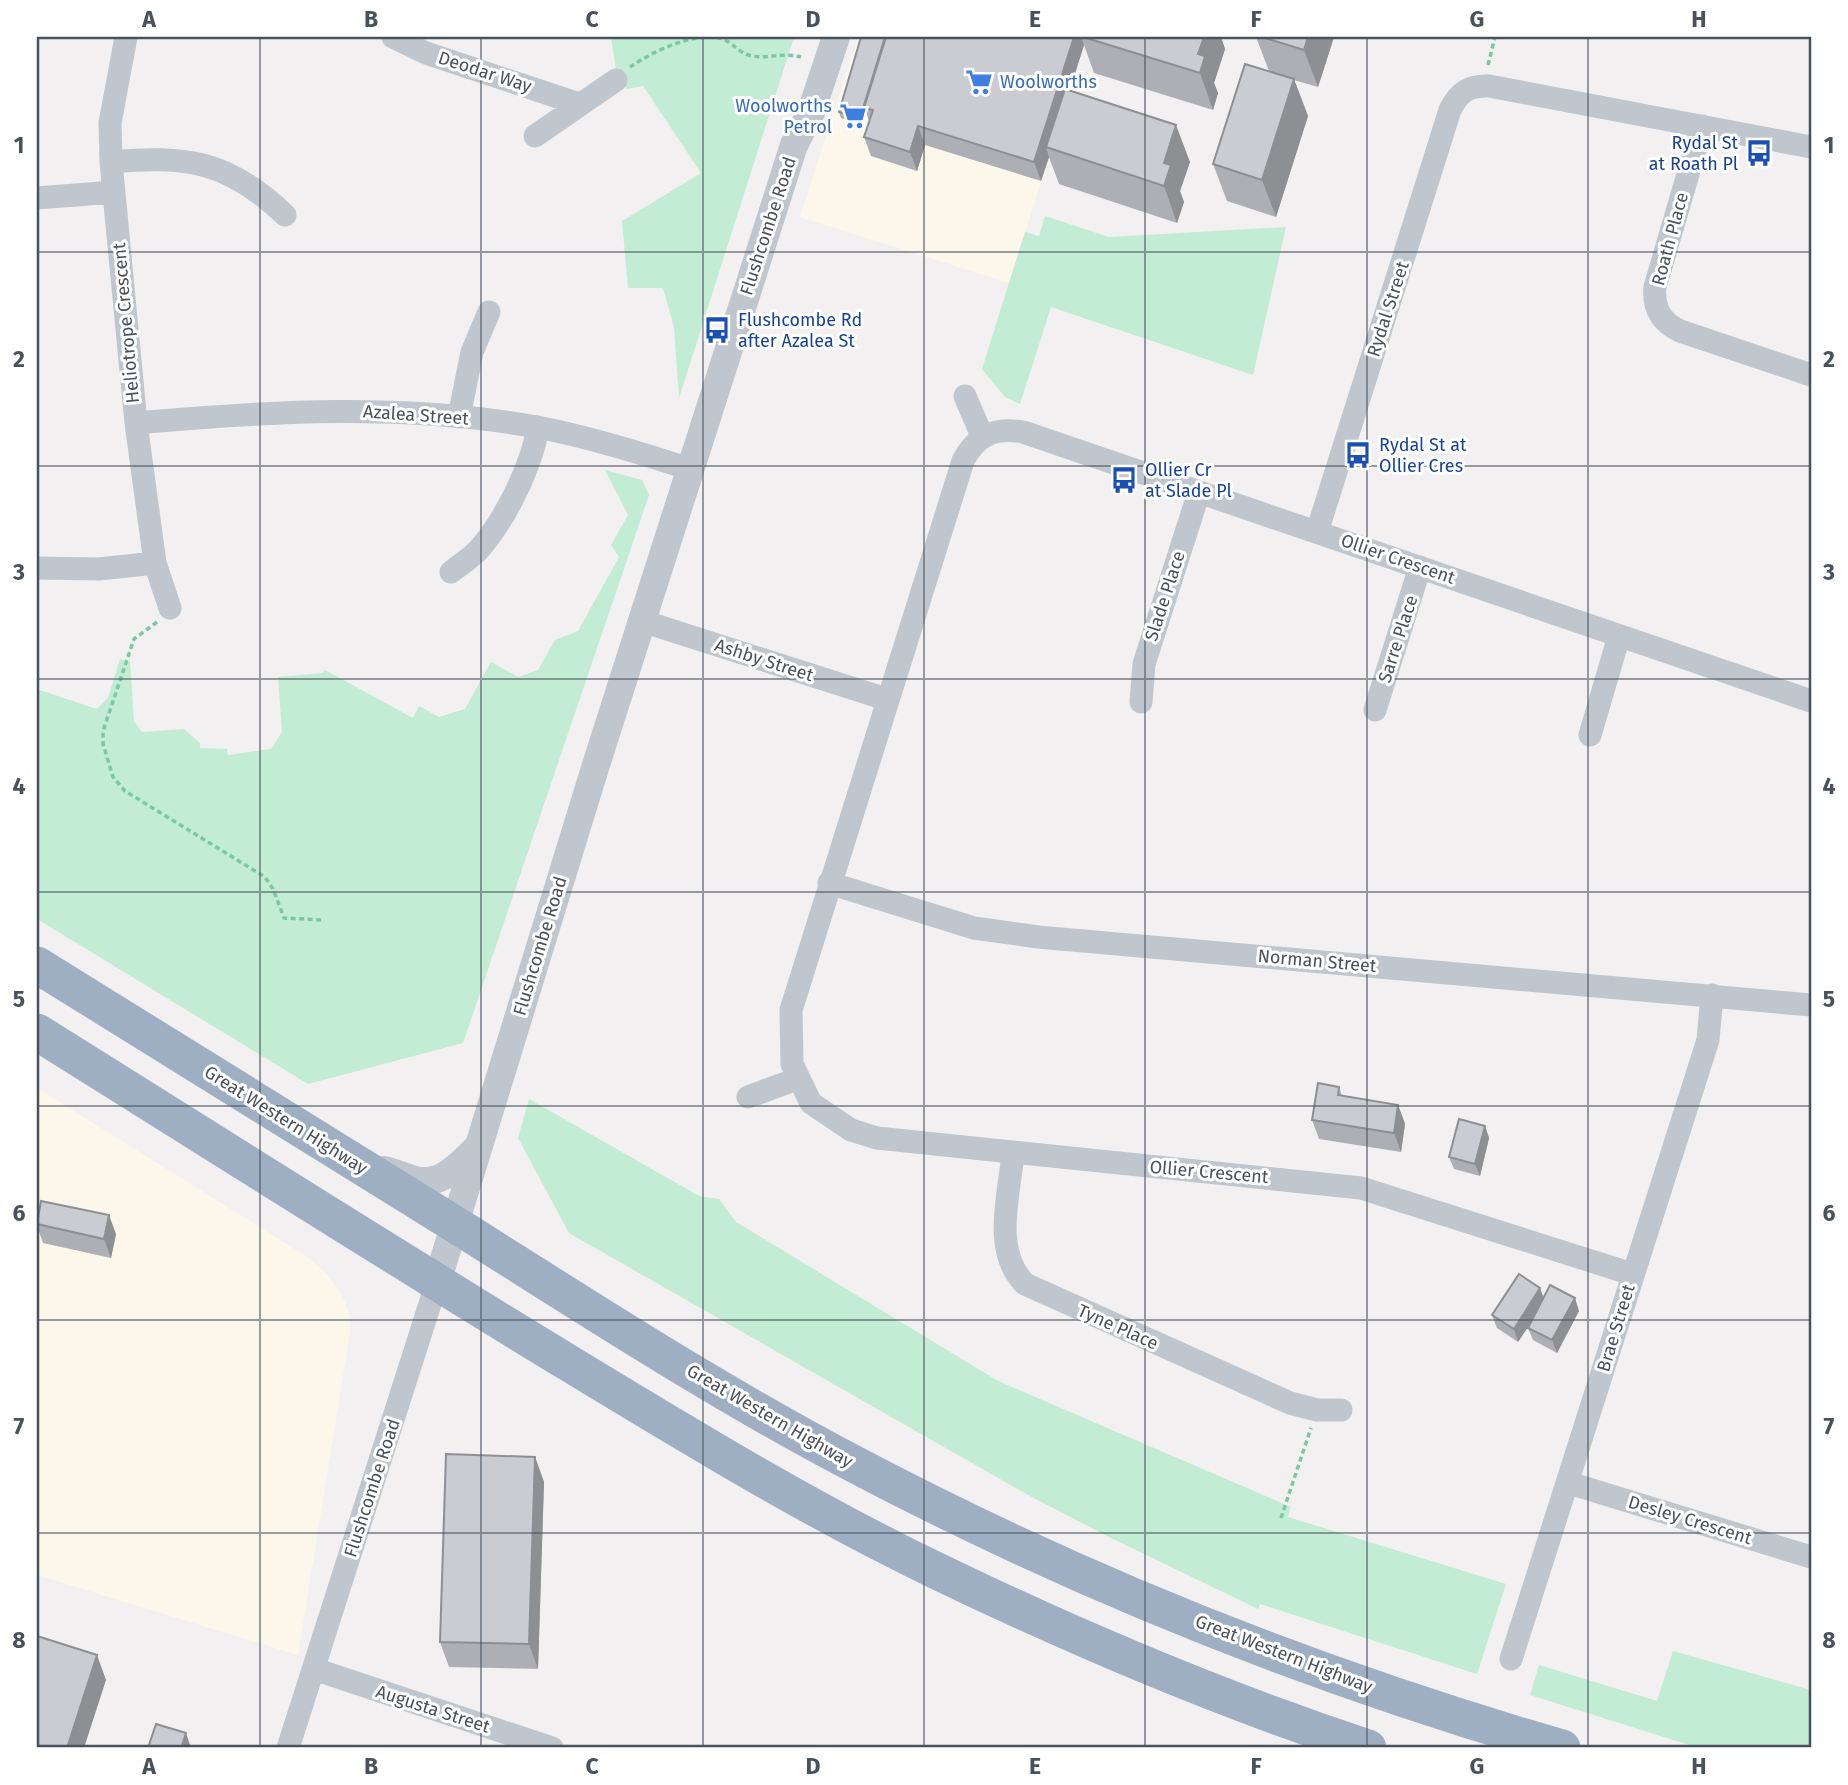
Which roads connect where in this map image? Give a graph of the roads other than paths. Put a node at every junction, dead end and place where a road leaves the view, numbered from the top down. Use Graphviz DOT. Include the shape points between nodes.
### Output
graph roads {
  1 [pos="126,37"];
  2 [pos="393,37"];
  3 [pos="836,37"];
  4 [pos="810,47"];
  5 [pos="615,80"];
  6 [pos="579,104"];
  7 [pos="1702,126"];
  8 [pos="535,136"];
  9 [pos="794,145"];
  10 [pos="1811,147"];
  11 [pos="111,162"];
  12 [pos="114,192"];
  13 [pos="37,198"];
  14 [pos="285,215"];
  15 [pos="489,312"];
  16 [pos="1811,375"];
  17 [pos="965,396"];
  18 [pos="459,417"];
  19 [pos="136,423"];
  20 [pos="538,427"];
  21 [pos="982,436"];
  22 [pos="690,469"];
  23 [pos="1199,492"];
  24 [pos="1317,532"];
  25 [pos="155,563"];
  26 [pos="1420,567"];
  27 [pos="37,568"];
  28 [pos="451,572"];
  29 [pos="170,608"];
  30 [pos="642,621"];
  31 [pos="1619,636"];
  32 [pos="886,699"];
  33 [pos="1811,701"];
  34 [pos="1140,702"];
  35 [pos="1375,710"];
  36 [pos="1590,735"];
  37 [pos="828,883"];
  38 [pos="37,965"];
  39 [pos="1712,995"];
  40 [pos="1811,1005"];
  41 [pos="37,1032"];
  42 [pos="797,1079"];
  43 [pos="748,1097"];
  44 [pos="481,1144"];
  45 [pos="1013,1154"];
  46 [pos="359,1165"];
  47 [pos="456,1225"];
  48 [pos="1632,1274"];
  49 [pos="437,1282"];
  50 [pos="1341,1410"];
  51 [pos="1569,1483"];
  52 [pos="1811,1557"];
  53 [pos="1511,1660"];
  54 [pos="314,1669"];
  55 [pos="288,1748"];
  56 [pos="552,1748"];
  57 [pos="1368,1748"];
  58 [pos="1562,1748"];
  1 -- 11 [label="street, Heliotrope Crescent" via="110,122"];
  2 -- 6 [label="street, Deodar Way" via="426,53"];
  3 -- 9 [label="street, Flushcombe Road" via="811,113"];
  4 -- 9 [label="street, Flushcombe Road"];
  5 -- 6 [label="street"];
  6 -- 8 [label="street"];
  7 -- 10 [label="street"];
  7 -- 16 [label="street, Roath Place" via="1655,287 1651,317"];
  7 -- 24 [label="street, Rydal Street" via="1470,85 1459,95"];
  9 -- 22 [label="street, Flushcombe Road"];
  11 -- 12 [label="street, Heliotrope Crescent"];
  11 -- 14 [label="street" via="159,157 213,167 261,192"];
  12 -- 13 [label="street"];
  12 -- 19 [label="street, Heliotrope Crescent"];
  15 -- 18 [label="street" via="472,352"];
  17 -- 21 [label="street"];
  18 -- 19 [label="street, Azalea Street" via="336,410"];
  18 -- 20 [label="street, Azalea Street"];
  19 -- 25 [label="street, Heliotrope Crescent"];
  20 -- 22 [label="street, Azalea Street"];
  20 -- 28 [label="street" via="521,481 500,517 481,548"];
  21 -- 23 [label="street, Ollier Crescent" via="999,430 1023,432"];
  21 -- 32 [label="street, Ollier Crescent" via="963,461"];
  22 -- 30 [label="street, Flushcombe Road"];
  23 -- 24 [label="street, Ollier Crescent"];
  23 -- 34 [label="street, Slade Place" via="1144,664"];
  24 -- 26 [label="street, Ollier Crescent"];
  25 -- 27 [label="street" via="99,569"];
  25 -- 29 [label="street, Heliotrope Crescent"];
  26 -- 31 [label="street, Ollier Crescent"];
  26 -- 35 [label="street, Sarre Place"];
  30 -- 32 [label="street, Ashby Street"];
  30 -- 44 [label="street, Flushcombe Road"];
  31 -- 33 [label="street, Ollier Crescent"];
  31 -- 36 [label="street"];
  32 -- 37 [label="street, Ollier Crescent"];
  37 -- 39 [label="street, Norman Street" via="974,928 1038,937"];
  37 -- 42 [label="street, Ollier Crescent" via="791,1010 790,1050"];
  38 -- 46 [label="highway, Great Western Highway"];
  39 -- 40 [label="street, Norman Street"];
  39 -- 48 [label="street, Brae Street" via="1708,1040"];
  41 -- 49 [label="highway"];
  42 -- 43 [label="street"];
  42 -- 45 [label="street, Ollier Crescent" via="818,1108 864,1135"];
  44 -- 46 [label="street" via="451,1172 433,1180 415,1180"];
  44 -- 47 [label="street, Flushcombe Road"];
  45 -- 48 [label="street, Ollier Crescent" via="1361,1188"];
  45 -- 50 [label="street, Tyne Place" via="1005,1245 1012,1268 1025,1284 1290,1403"];
  46 -- 47 [label="highway, Great Western Highway"];
  47 -- 49 [label="street, Flushcombe Road"];
  47 -- 58 [label="highway, Great Western Highway" via="662,1355 856,1465 1039,1554 1375,1690"];
  48 -- 51 [label="street, Brae Street"];
  49 -- 54 [label="street, Flushcombe Road"];
  49 -- 57 [label="highway" via="746,1470 937,1571 1132,1659"];
  51 -- 52 [label="street, Desley Crescent"];
  51 -- 53 [label="street, Brae Street"];
  54 -- 55 [label="street, Flushcombe Road"];
  54 -- 56 [label="street, Augusta Street"];
}
